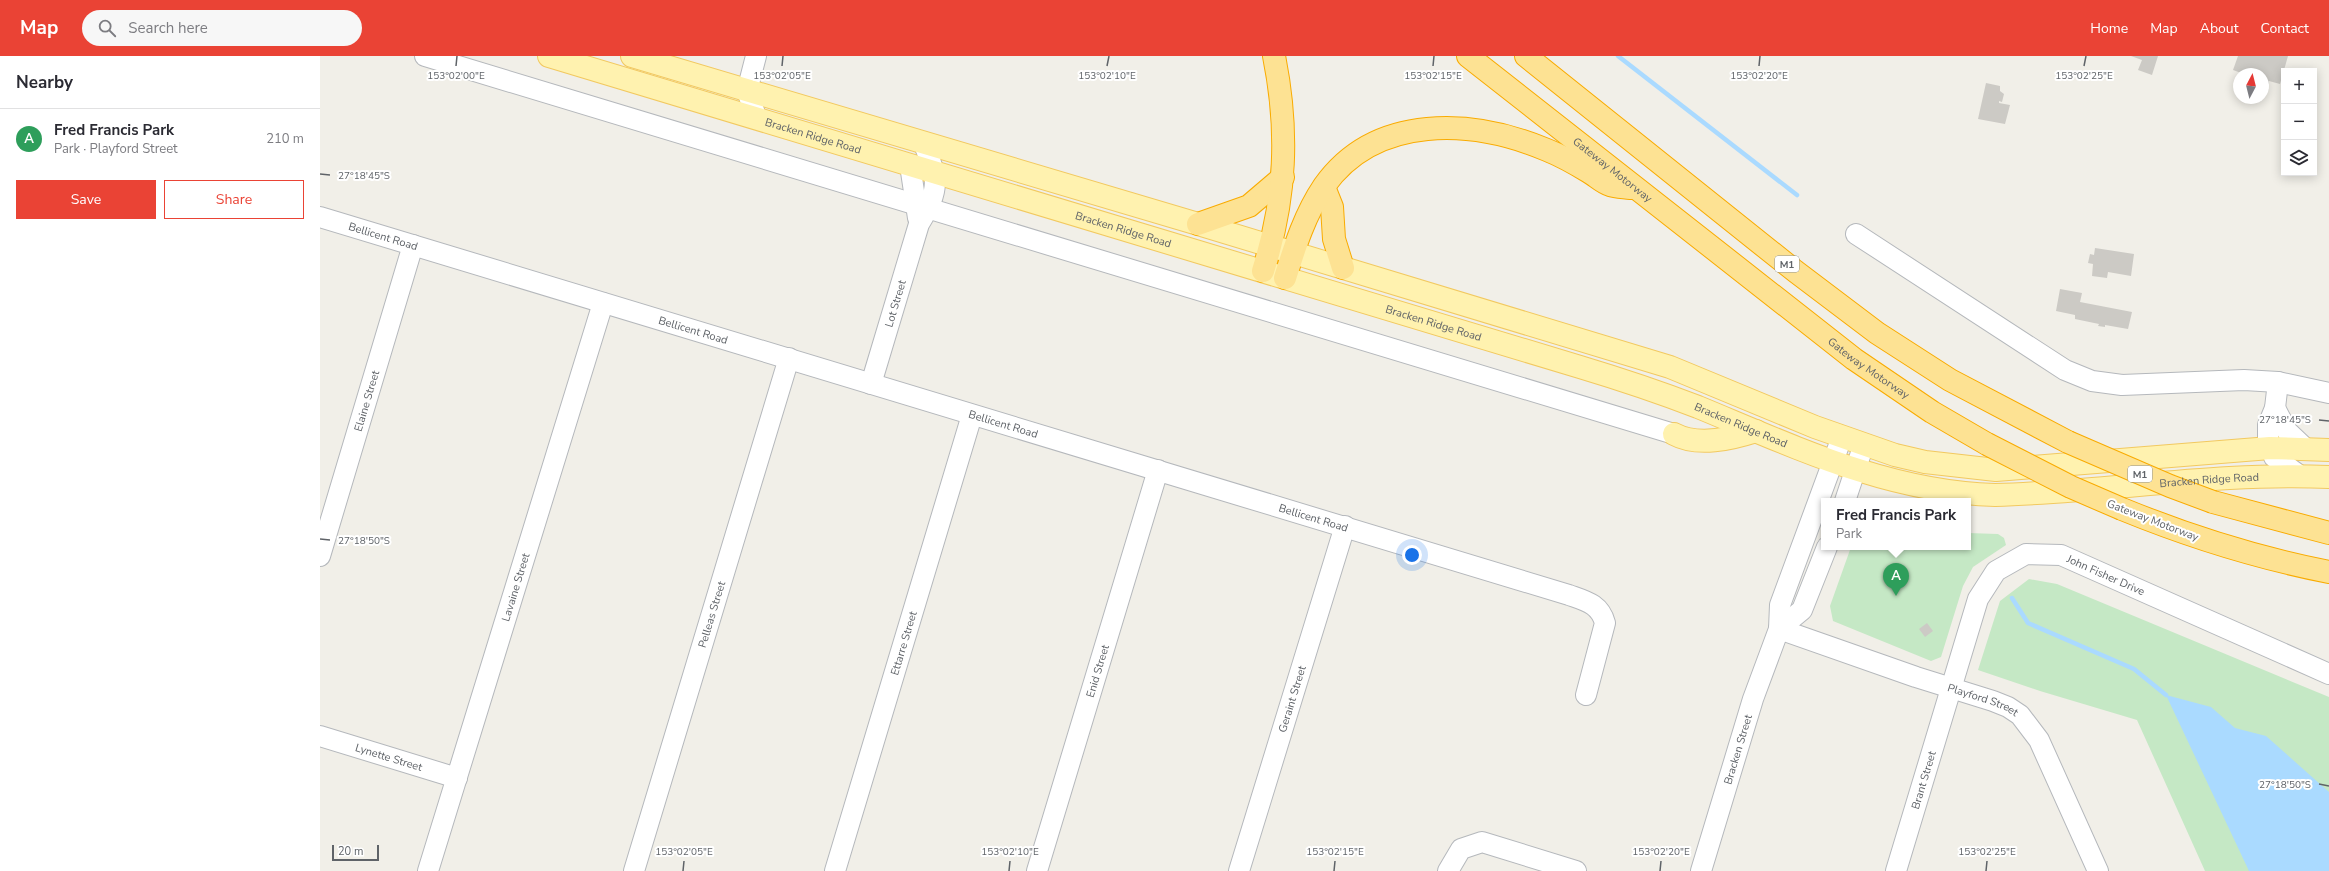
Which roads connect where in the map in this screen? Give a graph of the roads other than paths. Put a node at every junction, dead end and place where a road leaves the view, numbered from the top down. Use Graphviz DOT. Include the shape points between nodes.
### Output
graph roads {
  1 [pos="425,56"];
  2 [pos="549,56"];
  3 [pos="632,56"];
  4 [pos="756,56"];
  5 [pos="1274,56"];
  6 [pos="1468,56"];
  7 [pos="1526,56"];
  8 [pos="747,91"];
  9 [pos="757,119"];
  10 [pos="923,142"];
  11 [pos="910,165"];
  12 [pos="935,172"];
  13 [pos="1283,178"];
  14 [pos="1324,187"];
  15 [pos="1638,189"];
  16 [pos="920,213"];
  17 [pos="320,217"];
  18 [pos="1198,224"];
  19 [pos="1856,234"];
  20 [pos="413,245"];
  21 [pos="1271,246"];
  22 [pos="1293,253"];
  23 [pos="1343,268"];
  24 [pos="1263,271"];
  25 [pos="1285,278"];
  26 [pos="603,303"];
  27 [pos="789,358"];
  28 [pos="2278,382"];
  29 [pos="871,384"];
  30 [pos="2329,393"];
  31 [pos="2275,408"];
  32 [pos="972,415"];
  33 [pos="1756,431"];
  34 [pos="1674,434"];
  35 [pos="1842,437"];
  36 [pos="1864,444"];
  37 [pos="2270,448"];
  38 [pos="2306,449"];
  39 [pos="2329,450"];
  40 [pos="1834,462"];
  41 [pos="1158,470"];
  42 [pos="1856,470"];
  43 [pos="2299,476"];
  44 [pos="2329,477"];
  45 [pos="1845,498"];
  46 [pos="1345,526"];
  47 [pos="2329,533"];
  48 [pos="1826,550"];
  49 [pos="320,556"];
  50 [pos="2329,572"];
  51 [pos="1780,629"];
  52 [pos="2329,674"];
  53 [pos="1951,688"];
  54 [pos="1586,695"];
  55 [pos="320,736"];
  56 [pos="457,778"];
  57 [pos="428,871"];
  58 [pos="634,871"];
  59 [pos="835,871"];
  60 [pos="1037,871"];
  61 [pos="1239,871"];
  62 [pos="1448,871"];
  63 [pos="1576,871"];
  64 [pos="1701,871"];
  65 [pos="1896,871"];
  66 [pos="2098,871"];
  1 -- 16 [label="street"];
  2 -- 9 [label="main road, Bracken Ridge Road"];
  3 -- 8 [label="main road"];
  4 -- 8 [label="street"];
  5 -- 13 [label="highway" via="1280,84 1284,133"];
  6 -- 15 [label="highway, Gateway Motorway"];
  7 -- 47 [label="highway, M1, bridge" via="1795,271 1878,333 1950,380 2068,442 2164,484 2213,502"];
  8 -- 9 [label="street"];
  8 -- 10 [label="main road"];
  9 -- 11 [label="main road, Bracken Ridge Road"];
  10 -- 12 [label="street, Lot Street"];
  10 -- 18 [label="main road"];
  11 -- 12 [label="main road, Bracken Ridge Road"];
  11 -- 16 [label="street, Lot Street"];
  12 -- 16 [label="street, Lot Street" via="934,188"];
  12 -- 24 [label="main road, Bracken Ridge Road"];
  13 -- 18 [label="highway" via="1249,206"];
  13 -- 21 [label="highway" via="1281,201"];
  14 -- 15 [label="highway" via="1344,164 1360,151 1384,139 1408,132 1443,127 1480,130 1515,138 1574,163 1610,185"];
  14 -- 22 [label="highway" via="1302,228"];
  14 -- 23 [label="highway" via="1332,207 1334,239"];
  15 -- 50 [label="highway, Gateway Motorway, bridge" via="1854,359 1932,412 1987,444 2071,487 2122,509 2192,535"];
  16 -- 29 [label="street, Lot Street"];
  16 -- 34 [label="street"];
  17 -- 20 [label="street, Bellicent Road"];
  18 -- 21 [label="main road"];
  19 -- 28 [label="street" via="2049,360 2078,376 2105,384 2122,385 2244,380"];
  20 -- 26 [label="street, Bellicent Road"];
  20 -- 49 [label="street, Elaine Street"];
  21 -- 22 [label="main road"];
  21 -- 24 [label="highway"];
  22 -- 23 [label="main road"];
  22 -- 25 [label="highway"];
  23 -- 35 [label="main road" via="1670,367"];
  24 -- 25 [label="main road, Bracken Ridge Road"];
  25 -- 33 [label="main road, Bracken Ridge Road" via="1643,387"];
  26 -- 27 [label="street, Bellicent Road"];
  26 -- 56 [label="street, Lavaine Street"];
  27 -- 29 [label="street, Bellicent Road"];
  27 -- 58 [label="street, Pelleas Street"];
  28 -- 30 [label="street"];
  28 -- 31 [label="street"];
  29 -- 32 [label="street, Bellicent Road"];
  31 -- 37 [label="street" via="2268,425"];
  31 -- 38 [label="street" via="2287,432"];
  32 -- 41 [label="street, Bellicent Road"];
  32 -- 59 [label="street, Ettarre Street"];
  33 -- 34 [label="main road" via="1734,438 1694,441"];
  33 -- 40 [label="main road, Bracken Ridge Road"];
  35 -- 36 [label="main road"];
  35 -- 40 [label="street, Bracken Street"];
  36 -- 37 [label="main road" via="1925,462 1996,470"];
  36 -- 42 [label="street"];
  37 -- 38 [label="main road"];
  37 -- 43 [label="street" via="2278,461"];
  38 -- 39 [label="main road"];
  40 -- 42 [label="main road, Bracken Ridge Road"];
  40 -- 51 [label="street, Bracken Street" via="1780,605"];
  41 -- 46 [label="street, Bellicent Road"];
  41 -- 60 [label="street, Enid Street"];
  42 -- 43 [label="main road, Bracken Ridge Road" via="1933,491 1995,495 2212,478"];
  42 -- 45 [label="street"];
  43 -- 44 [label="main road, Bracken Ridge Road"];
  46 -- 54 [label="street, Bellicent Road" via="1592,604 1602,612 1605,623"];
  46 -- 61 [label="street, Geraint Street"];
  48 -- 51 [label="street, Bracken Street" via="1802,610"];
  51 -- 53 [label="street, Playford Street"];
  51 -- 64 [label="street, Bracken Street" via="1753,699"];
  52 -- 53 [label="street, John Fisher Drive" via="2061,555 2026,554 1996,571 1978,599"];
  53 -- 65 [label="street, Brant Street"];
  53 -- 66 [label="street, Playford Street" via="2008,707 2030,726 2039,740"];
  55 -- 56 [label="street, Lynette Street"];
  56 -- 57 [label="street, Lavaine Street"];
  62 -- 63 [label="street" via="1461,849 1482,842"];
}
